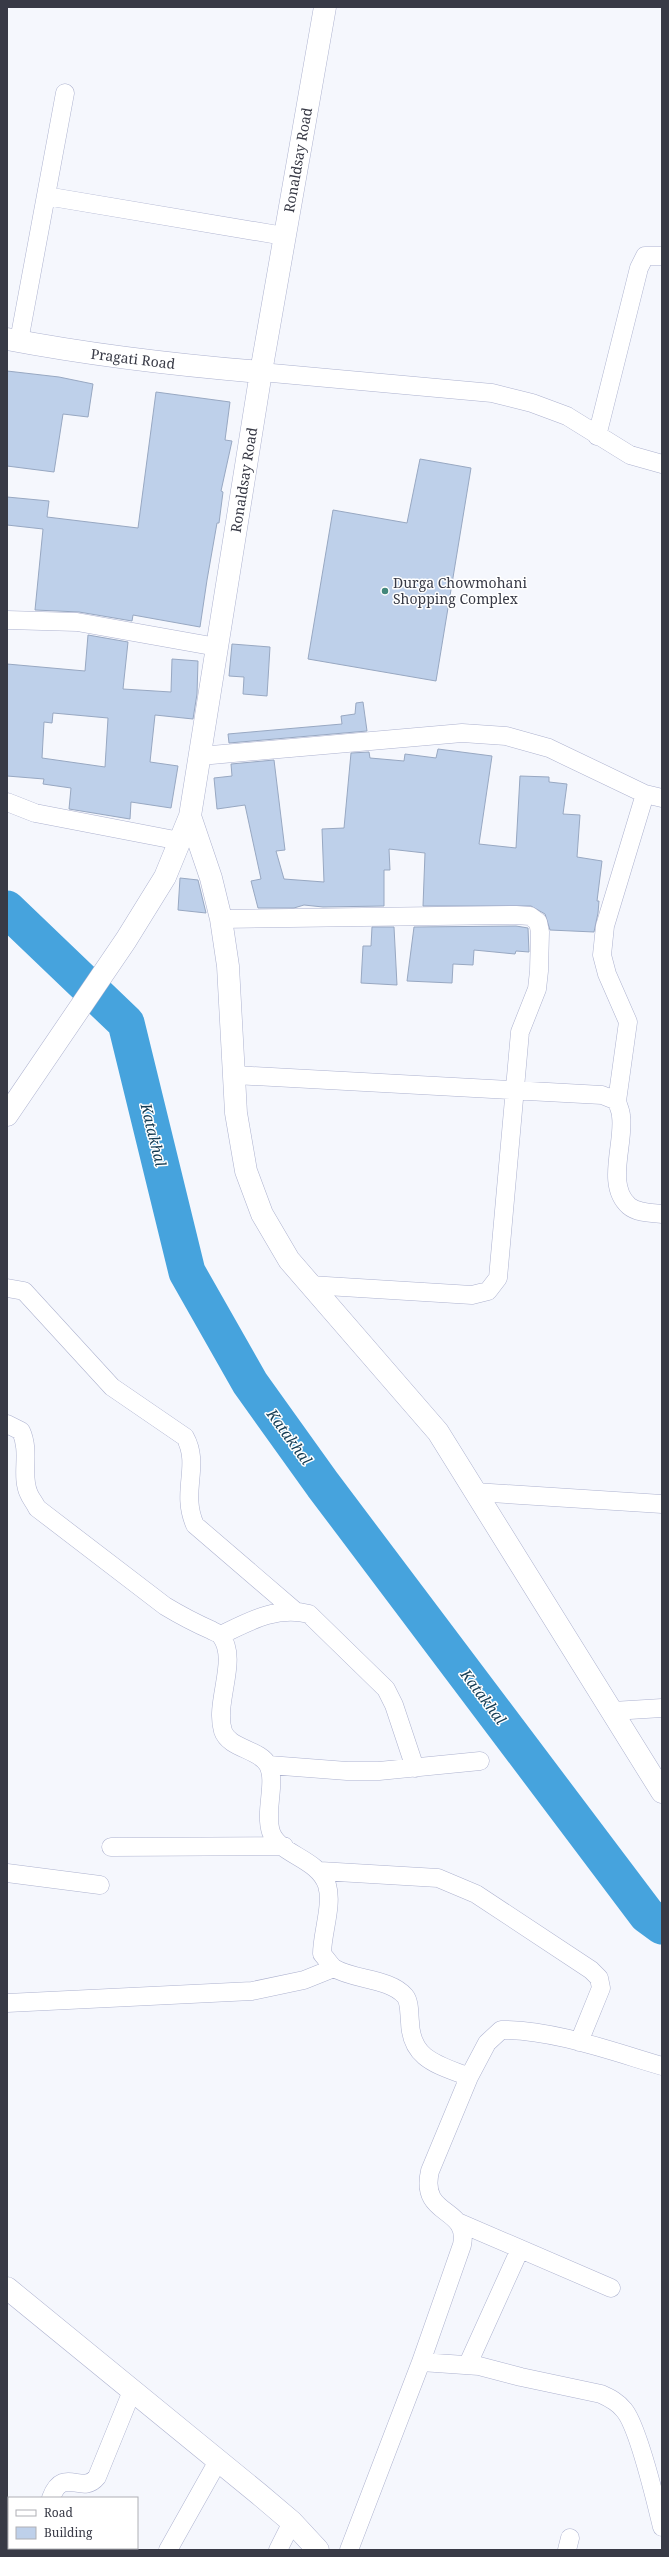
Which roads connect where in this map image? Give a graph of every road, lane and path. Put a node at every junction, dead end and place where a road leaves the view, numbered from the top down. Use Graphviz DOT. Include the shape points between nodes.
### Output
graph roads {
  1 [pos="325,7"];
  2 [pos="65,93"];
  3 [pos="46,196"];
  4 [pos="284,236"];
  5 [pos="662,256"];
  6 [pos="13,340"];
  7 [pos="261,372"];
  8 [pos="597,436"];
  9 [pos="662,464"];
  10 [pos="7,620"];
  11 [pos="217,647"];
  12 [pos="200,756"];
  13 [pos="653,796"];
  14 [pos="7,802"];
  15 [pos="190,816"];
  16 [pos="180,841"];
  17 [pos="221,919"];
  18 [pos="235,1075"];
  19 [pos="517,1091"];
  20 [pos="617,1101"];
  21 [pos="7,1114"];
  22 [pos="662,1214"];
  23 [pos="310,1285"];
  24 [pos="7,1288"];
  25 [pos="7,1424"];
  26 [pos="475,1492"];
  27 [pos="662,1504"];
  28 [pos="294,1610"];
  29 [pos="220,1635"];
  30 [pos="662,1708"];
  31 [pos="613,1711"];
  32 [pos="480,1761"];
  33 [pos="268,1765"];
  34 [pos="415,1768"];
  35 [pos="662,1792"];
  36 [pos="284,1846"];
  37 [pos="110,1848"];
  38 [pos="320,1870"];
  39 [pos="7,1873"];
  40 [pos="100,1885"];
  41 [pos="334,1968"];
  42 [pos="7,2003"];
  43 [pos="579,2042"];
  44 [pos="662,2066"];
  45 [pos="469,2077"];
  46 [pos="460,2223"];
  47 [pos="520,2249"];
  48 [pos="7,2288"];
  49 [pos="611,2288"];
  50 [pos="421,2362"];
  51 [pos="468,2364"];
  52 [pos="132,2392"];
  53 [pos="218,2461"];
  54 [pos="52,2497"];
  55 [pos="292,2522"];
  56 [pos="662,2527"];
  57 [pos="168,2550"];
  58 [pos="278,2550"];
  59 [pos="318,2550"];
  60 [pos="349,2550"];
  1 -- 4 [label="street, Ronaldsay Road"];
  2 -- 3 [label="street"];
  3 -- 4 [label="street"];
  3 -- 6 [label="street"];
  4 -- 7 [label="street, Ronaldsay Road"];
  5 -- 8 [label="street" via="645,256 639,268"];
  6 -- 7 [label="street, Pragati Road" via="173,365"];
  7 -- 8 [label="street" via="492,393 532,403 567,416"];
  7 -- 11 [label="street, Ronaldsay Road"];
  8 -- 9 [label="street" via="630,455"];
  10 -- 11 [label="street" via="76,622"];
  11 -- 12 [label="street, Ronaldsay Road"];
  12 -- 13 [label="street" via="462,734 506,736 549,748"];
  12 -- 15 [label="street, Ronaldsay Road"];
  13 -- 20 [label="street" via="605,926 602,955 607,974 628,1022"];
  14 -- 16 [label="street" via="35,813"];
  15 -- 16 [label="street, Ronaldsay Road"];
  15 -- 17 [label="street" via="211,878"];
  16 -- 21 [label="street, Ronaldsay Road" via="166,877"];
  17 -- 18 [label="street" via="228,966"];
  17 -- 19 [label="street" via="530,916 538,922 540,932 539,971 537,989 520,1032"];
  18 -- 19 [label="street"];
  18 -- 23 [label="street" via="236,1113 246,1171 262,1214 289,1260"];
  19 -- 20 [label="street" via="602,1095"];
  19 -- 23 [label="street" via="498,1278 488,1291 472,1295"];
  20 -- 22 [label="street" via="621,1117 618,1176 621,1195 630,1207"];
  23 -- 26 [label="street" via="438,1432"];
  24 -- 28 [label="street" via="24,1291 112,1386 185,1437 191,1448 188,1498 189,1512 195,1525"];
  25 -- 29 [label="street" via="21,1431 27,1444 28,1494 38,1508 165,1606"];
  26 -- 27 [label="street"];
  26 -- 31 [label="street"];
  28 -- 29 [label="street" via="277,1611 256,1618"];
  28 -- 34 [label="street" via="309,1614 386,1689"];
  29 -- 33 [label="street" via="228,1651 221,1719 224,1733"];
  30 -- 31 [label="street"];
  31 -- 35 [label="street"];
  32 -- 34 [label="street"];
  33 -- 34 [label="street" via="347,1772"];
  33 -- 36 [label="street" via="271,1782 268,1816 272,1833"];
  36 -- 37 [label="street"];
  36 -- 38 [label="street"];
  38 -- 41 [label="street" via="327,1886 328,1902 322,1954"];
  38 -- 43 [label="street" via="438,1878 458,1885 476,1894 592,1970 599,1978 601,1988"];
  39 -- 40 [label="street"];
  41 -- 42 [label="street" via="304,1980 252,1991"];
  41 -- 45 [label="street" via="394,1988 405,1996 409,2008 410,2035 416,2049 431,2061"];
  43 -- 44 [label="street"];
  43 -- 45 [label="street" via="515,2030 501,2030 486,2043"];
  45 -- 46 [label="street" via="430,2171 427,2186 435,2202"];
  46 -- 47 [label="street"];
  46 -- 50 [label="street" via="464,2234 462,2245"];
  47 -- 49 [label="street"];
  47 -- 51 [label="street"];
  48 -- 52 [label="street"];
  50 -- 51 [label="street"];
  50 -- 60 [label="street"];
  51 -- 56 [label="street" via="601,2394 612,2399 625,2411 636,2436"];
  52 -- 53 [label="street"];
  52 -- 54 [label="street" via="98,2477 86,2484 64,2481 58,2484"];
  53 -- 55 [label="street"];
  53 -- 57 [label="street"];
  55 -- 58 [label="street"];
  55 -- 59 [label="street"];
}
